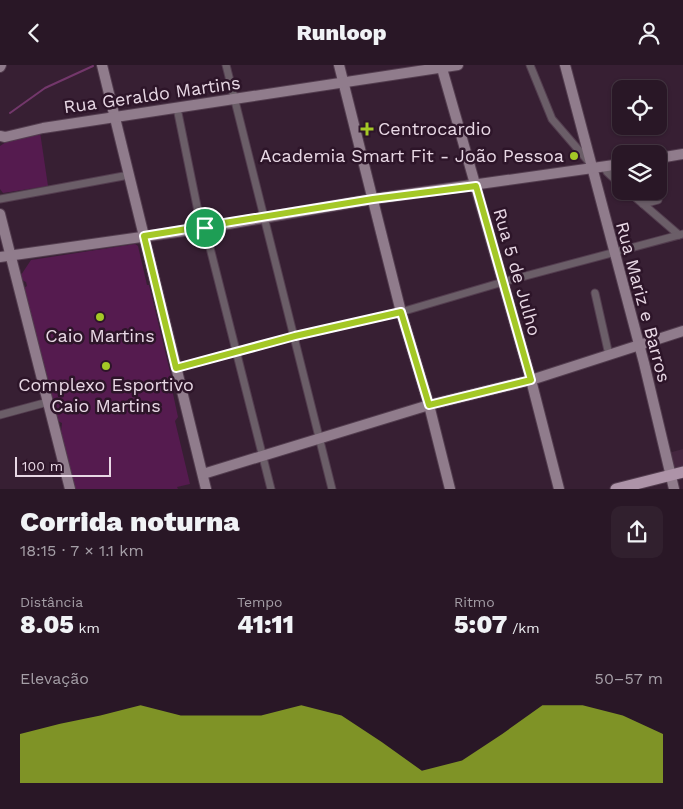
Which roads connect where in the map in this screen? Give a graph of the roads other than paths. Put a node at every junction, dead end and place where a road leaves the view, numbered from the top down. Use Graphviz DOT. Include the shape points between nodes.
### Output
graph roads {
  1 [pos="102,65"];
  2 [pos="226,65"];
  3 [pos="340,65"];
  4 [pos="458,65"];
  5 [pos="530,65"];
  6 [pos="565,65"];
  7 [pos="442,66"];
  8 [pos="344,82"];
  9 [pos="235,99"];
  10 [pos="177,108"];
  11 [pos="115,118"];
  12 [pos="2,139"];
  13 [pos="683,154"];
  14 [pos="667,157"];
  15 [pos="590,165"];
  16 [pos="612,165"];
  17 [pos="604,166"];
  18 [pos="130,175"];
  19 [pos="612,177"];
  20 [pos="476,186"];
  21 [pos="0,199"];
  22 [pos="373,199"];
  23 [pos="638,200"];
  24 [pos="658,200"];
  25 [pos="643,204"];
  26 [pos="0,214"];
  27 [pos="265,218"];
  28 [pos="205,228"];
  29 [pos="681,235"];
  30 [pos="144,236"];
  31 [pos="613,252"];
  32 [pos="5,256"];
  33 [pos="503,282"];
  34 [pos="595,293"];
  35 [pos="401,312"];
  36 [pos="683,331"];
  37 [pos="295,336"];
  38 [pos="638,345"];
  39 [pos="237,351"];
  40 [pos="609,355"];
  41 [pos="176,368"];
  42 [pos="531,380"];
  43 [pos="48,402"];
  44 [pos="429,405"];
  45 [pos="0,415"];
  46 [pos="320,438"];
  47 [pos="263,456"];
  48 [pos="683,472"];
  49 [pos="202,474"];
  50 [pos="671,475"];
  51 [pos="70,489"];
  52 [pos="206,489"];
  53 [pos="271,489"];
  54 [pos="332,489"];
  55 [pos="450,489"];
  56 [pos="559,489"];
  57 [pos="616,489"];
  58 [pos="674,489"];
  1 -- 11 [label="street"];
  2 -- 9 [label="street"];
  3 -- 8 [label="street"];
  4 -- 7 [label="street, Rua Geraldo Martins"];
  5 -- 15 [label="street" via="552,119"];
  6 -- 15 [label="street, Rua Mariz e Barros"];
  7 -- 8 [label="street, Rua Geraldo Martins"];
  7 -- 20 [label="street, Rua 5 de Julho"];
  8 -- 9 [label="street, Rua Geraldo Martins"];
  8 -- 22 [label="street"];
  9 -- 10 [label="street, Rua Geraldo Martins"];
  9 -- 27 [label="street"];
  10 -- 11 [label="street, Rua Geraldo Martins"];
  10 -- 28 [label="street" via="200,221"];
  11 -- 12 [label="street, Rua Geraldo Martins" via="43,128"];
  11 -- 18 [label="street"];
  13 -- 14 [label="street"];
  15 -- 17 [label="street"];
  15 -- 20 [label="street"];
  15 -- 31 [label="street, Rua Mariz e Barros"];
  16 -- 17 [label="street"];
  17 -- 19 [label="street"];
  18 -- 21 [label="street"];
  18 -- 30 [label="street"];
  20 -- 22 [label="street"];
  20 -- 33 [label="street, Rua 5 de Julho"];
  22 -- 27 [label="street"];
  22 -- 35 [label="street"];
  23 -- 25 [label="street"];
  24 -- 25 [label="street"];
  25 -- 29 [label="street"];
  26 -- 32 [label="street"];
  27 -- 28 [label="street"];
  27 -- 37 [label="street"];
  28 -- 30 [label="street"];
  28 -- 39 [label="street"];
  29 -- 31 [label="street"];
  30 -- 32 [label="street"];
  30 -- 41 [label="street"];
  31 -- 33 [label="street"];
  31 -- 38 [label="street, Rua Mariz e Barros"];
  32 -- 43 [label="street"];
  33 -- 35 [label="street"];
  33 -- 42 [label="street, Rua 5 de Julho"];
  34 -- 40 [label="street"];
  35 -- 37 [label="street"];
  35 -- 44 [label="street"];
  36 -- 38 [label="street"];
  37 -- 39 [label="street"];
  37 -- 46 [label="street"];
  38 -- 40 [label="street"];
  38 -- 50 [label="street, Rua Mariz e Barros"];
  39 -- 41 [label="street"];
  39 -- 47 [label="street"];
  40 -- 42 [label="street"];
  41 -- 49 [label="street"];
  42 -- 44 [label="street"];
  42 -- 56 [label="street, Rua 5 de Julho"];
  43 -- 45 [label="street"];
  43 -- 51 [label="street"];
  44 -- 46 [label="street"];
  44 -- 55 [label="street"];
  46 -- 47 [label="street"];
  46 -- 54 [label="street"];
  47 -- 49 [label="street"];
  47 -- 53 [label="street"];
  48 -- 50 [label="main road"];
  49 -- 52 [label="street"];
  50 -- 57 [label="main road"];
  50 -- 58 [label="street, Rua Mariz e Barros"];
}
